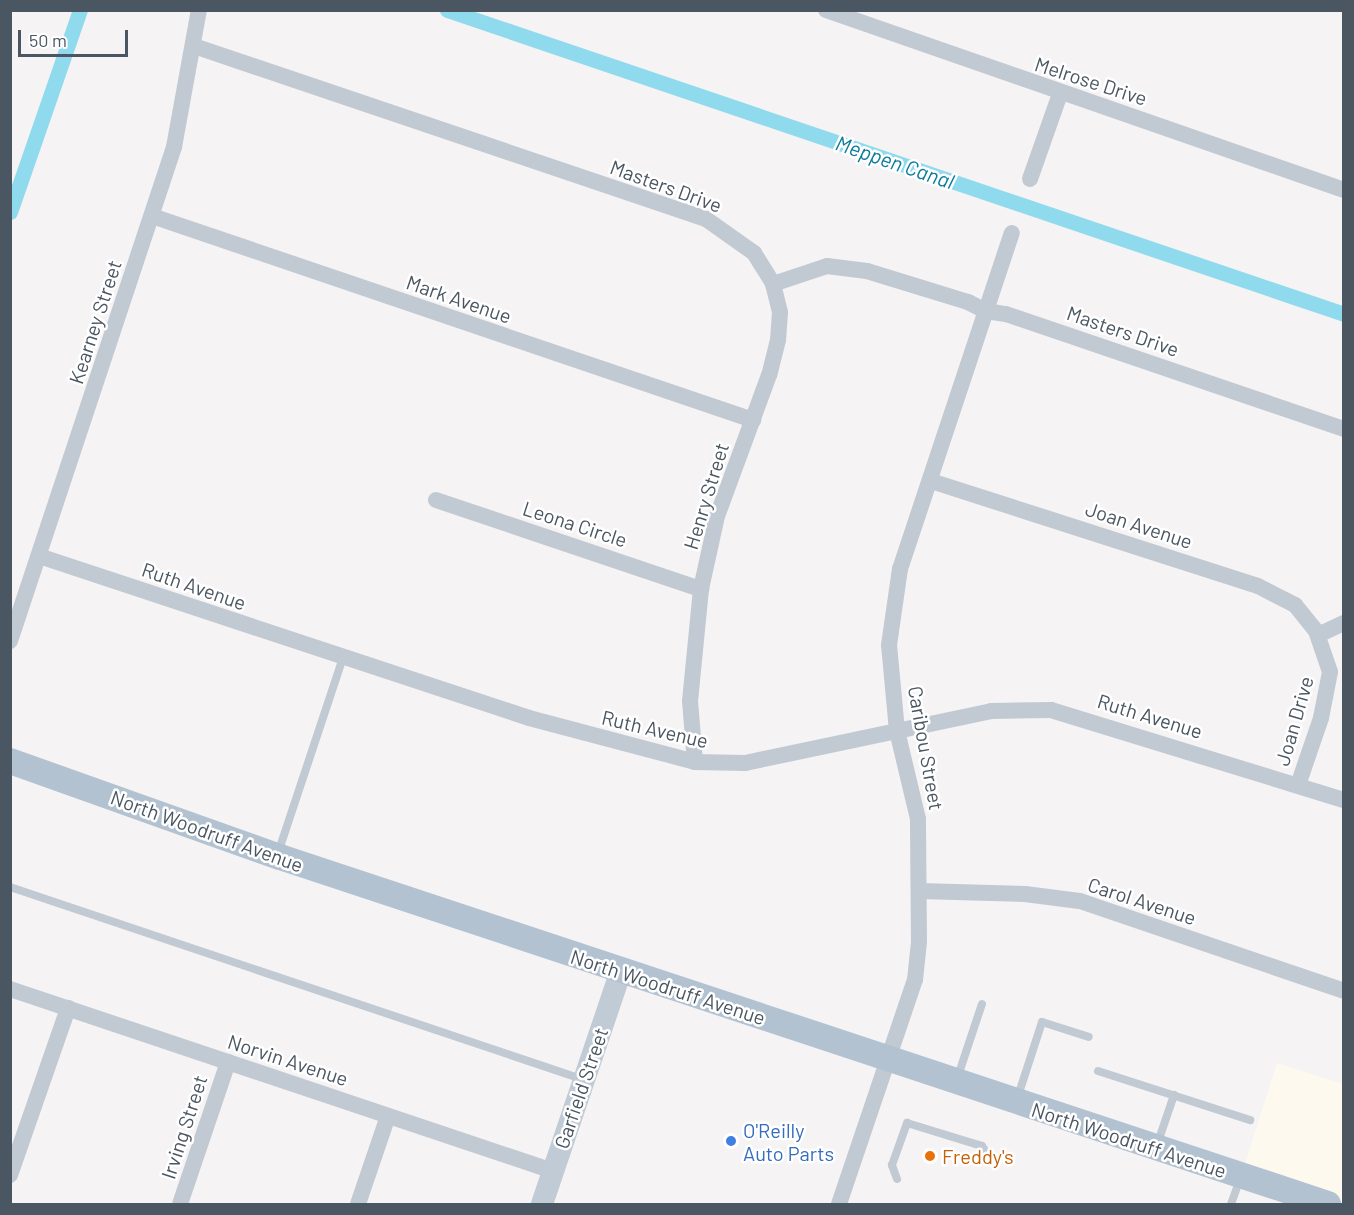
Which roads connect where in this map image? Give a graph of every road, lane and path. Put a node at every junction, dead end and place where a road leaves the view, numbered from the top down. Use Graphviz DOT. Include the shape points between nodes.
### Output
graph roads {
  1 [pos="199,10"];
  2 [pos="826,10"];
  3 [pos="194,46"];
  4 [pos="1060,94"];
  5 [pos="1030,179"];
  6 [pos="1344,190"];
  7 [pos="152,216"];
  8 [pos="1012,233"];
  9 [pos="773,284"];
  10 [pos="986,311"];
  11 [pos="753,420"];
  12 [pos="1344,429"];
  13 [pos="931,481"];
  14 [pos="436,500"];
  15 [pos="39,556"];
  16 [pos="701,589"];
  17 [pos="1344,623"];
  18 [pos="1318,635"];
  19 [pos="10,641"];
  20 [pos="343,658"];
  21 [pos="897,731"];
  22 [pos="10,761"];
  23 [pos="695,762"];
  24 [pos="1298,785"];
  25 [pos="1344,800"];
  26 [pos="277,856"];
  27 [pos="10,887"];
  28 [pos="919,891"];
  29 [pos="621,971"];
  30 [pos="10,989"];
  31 [pos="1344,991"];
  32 [pos="982,1004"];
  33 [pos="68,1008"];
  34 [pos="1089,1037"];
  35 [pos="888,1060"];
  36 [pos="228,1062"];
  37 [pos="1098,1071"];
  38 [pos="584,1080"];
  39 [pos="956,1083"];
  40 [pos="1174,1095"];
  41 [pos="1016,1102"];
  42 [pos="388,1116"];
  43 [pos="1250,1120"];
  44 [pos="1156,1149"];
  45 [pos="986,1152"];
  46 [pos="553,1171"];
  47 [pos="10,1175"];
  48 [pos="1241,1176"];
  49 [pos="897,1179"];
  50 [pos="180,1204"];
  51 [pos="358,1204"];
  52 [pos="542,1204"];
  53 [pos="839,1204"];
  54 [pos="1231,1204"];
  55 [pos="1328,1204"];
  1 -- 3 [label="street, Kearney Street"];
  2 -- 4 [label="street, Melrose Drive"];
  3 -- 7 [label="street, Kearney Street" via="174,147"];
  3 -- 9 [label="street, Masters Drive" via="706,219 754,253"];
  4 -- 5 [label="street"];
  4 -- 6 [label="street, Melrose Drive" via="1197,137"];
  7 -- 11 [label="street, Mark Avenue"];
  7 -- 15 [label="street, Kearney Street"];
  8 -- 10 [label="street, Caribou Street"];
  9 -- 10 [label="street, Masters Drive" via="826,266 842,267 968,302"];
  9 -- 11 [label="street, Henry Street" via="780,312 778,340"];
  10 -- 12 [label="street, Masters Drive" via="1006,314"];
  10 -- 13 [label="street, Caribou Street"];
  11 -- 16 [label="street, Henry Street" via="717,516"];
  13 -- 18 [label="street, Joan Avenue" via="1269,590 1295,605"];
  13 -- 21 [label="street, Caribou Street" via="900,569 894,608 889,645"];
  14 -- 16 [label="street, Leona Circle"];
  15 -- 19 [label="street, Kearney Street"];
  15 -- 20 [label="street, Ruth Avenue"];
  16 -- 23 [label="street, Henry Street" via="690,701"];
  17 -- 18 [label="street"];
  18 -- 24 [label="street, Joan Drive" via="1330,672 1329,688"];
  20 -- 23 [label="street, Ruth Avenue" via="529,718"];
  20 -- 26 [label="lane"];
  21 -- 23 [label="street, Ruth Avenue" via="745,763"];
  21 -- 24 [label="street, Ruth Avenue" via="990,711 1051,710"];
  21 -- 28 [label="street, Caribou Street" via="918,819"];
  22 -- 26 [label="main road, North Woodruff Avenue"];
  24 -- 25 [label="street, Ruth Avenue"];
  26 -- 29 [label="main road, North Woodruff Avenue"];
  27 -- 38 [label="lane"];
  28 -- 31 [label="street, Carol Avenue" via="1025,894 1080,901"];
  28 -- 35 [label="street, Caribou Street" via="915,980"];
  29 -- 35 [label="main road, North Woodruff Avenue"];
  29 -- 38 [label="street, Garfield Street"];
  30 -- 33 [label="street, Norvin Avenue"];
  32 -- 39 [label="lane"];
  33 -- 36 [label="street, Norvin Avenue"];
  33 -- 47 [label="street"];
  34 -- 41 [label="lane" via="1042,1022"];
  35 -- 39 [label="main road, North Woodruff Avenue"];
  35 -- 53 [label="street, Caribou Street"];
  36 -- 42 [label="street, Norvin Avenue"];
  36 -- 50 [label="street, Irving Street"];
  37 -- 40 [label="lane"];
  38 -- 46 [label="street, Garfield Street"];
  39 -- 41 [label="main road, North Woodruff Avenue"];
  40 -- 43 [label="lane"];
  40 -- 44 [label="lane"];
  41 -- 44 [label="main road, North Woodruff Avenue"];
  42 -- 46 [label="street, Norvin Avenue"];
  42 -- 51 [label="street"];
  44 -- 48 [label="main road, North Woodruff Avenue"];
  45 -- 49 [label="lane" via="982,1146 907,1123 892,1165"];
  46 -- 52 [label="street, Garfield Street"];
  48 -- 54 [label="lane"];
  48 -- 55 [label="main road, North Woodruff Avenue"];
}
